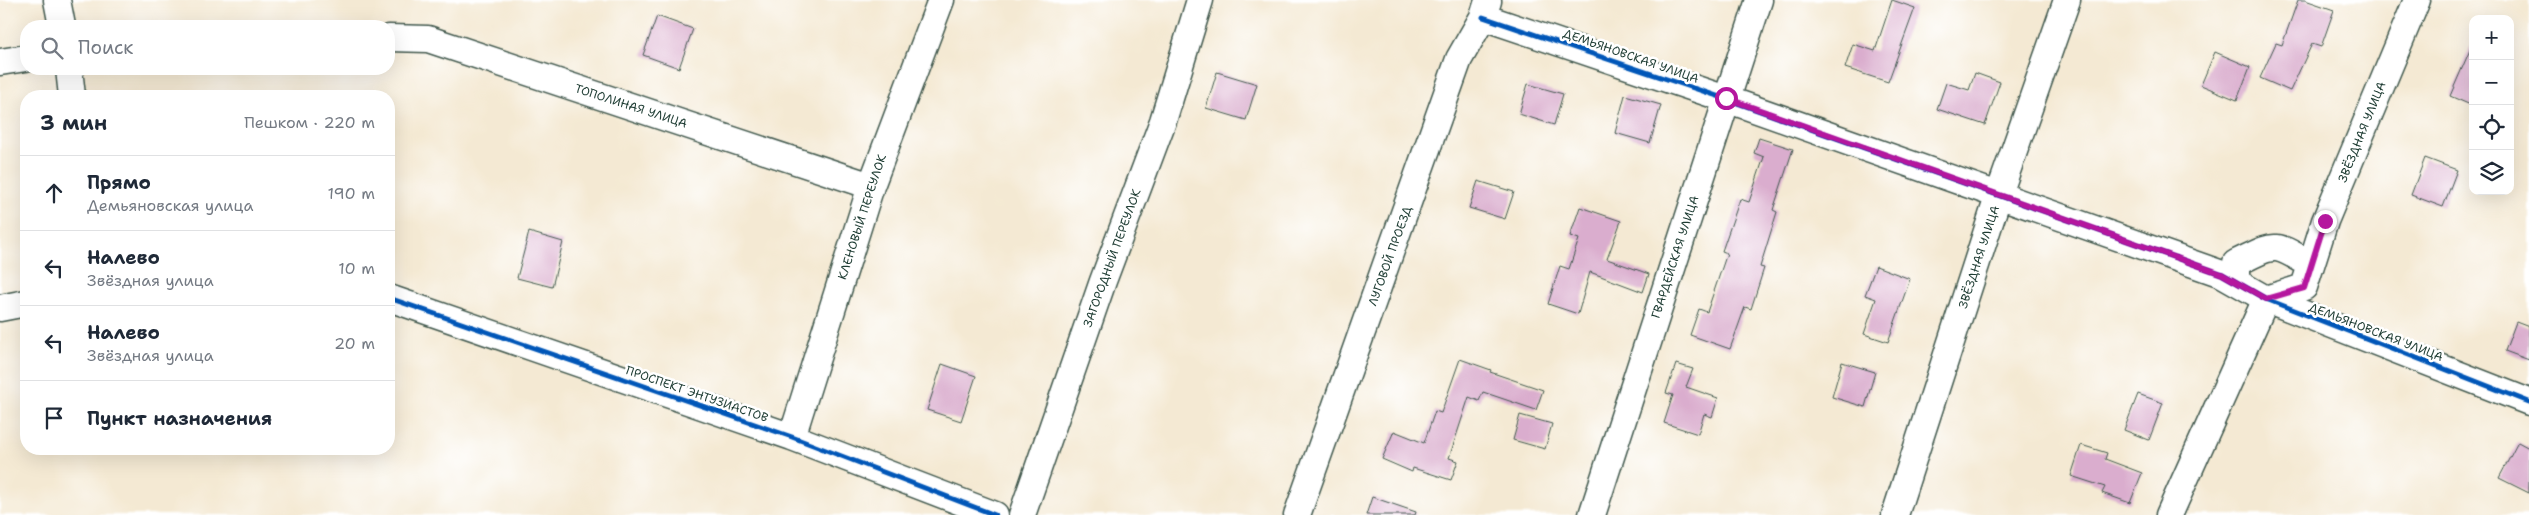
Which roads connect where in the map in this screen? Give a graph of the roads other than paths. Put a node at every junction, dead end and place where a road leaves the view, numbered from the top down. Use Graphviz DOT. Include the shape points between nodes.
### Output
graph roads {
  1 [pos="57,0"];
  2 [pos="941,0"];
  3 [pos="1200,0"];
  4 [pos="1759,0"];
  5 [pos="2067,0"];
  6 [pos="2416,0"];
  7 [pos="1486,8"];
  8 [pos="61,20"];
  9 [pos="395,38"];
  10 [pos="20,59"];
  11 [pos="0,62"];
  12 [pos="70,75"];
  13 [pos="71,90"];
  14 [pos="1726,98"];
  15 [pos="871,186"];
  16 [pos="1999,194"];
  17 [pos="2311,265"];
  18 [pos="2236,281"];
  19 [pos="2266,299"];
  20 [pos="395,300"];
  21 [pos="20,304"];
  22 [pos="0,308"];
  23 [pos="2529,402"];
  24 [pos="792,437"];
  25 [pos="995,515"];
  26 [pos="1022,515"];
  27 [pos="1297,515"];
  28 [pos="1592,515"];
  29 [pos="1895,515"];
  30 [pos="2169,515"];
  1 -- 8 [label="street"];
  2 -- 15 [label="street, КЛЕНОВЫЙ ПЕРЕУЛОК"];
  3 -- 26 [label="street, ЗАГОРОДНЫЙ ПЕРЕУЛОК" via="1163,120"];
  4 -- 14 [label="street, ГВАРДЕЙСКАЯ УЛИЦА"];
  5 -- 16 [label="street, ЗВЁЗДНАЯ УЛИЦА"];
  6 -- 17 [label="street, ЗВЁЗДНАЯ УЛИЦА" via="2325,221"];
  7 -- 14 [label="street, ДЕМЬЯНОВСКАЯ УЛИЦА"];
  7 -- 27 [label="street, ЛУГОВОЙ ПРОЕЗД" via="1460,59"];
  9 -- 15 [label="street, ТОПОЛИНАЯ УЛИЦА" via="428,40"];
  10 -- 11 [label="street"];
  12 -- 13 [label="street"];
  14 -- 16 [label="street, ДЕМЬЯНОВСКАЯ УЛИЦА"];
  14 -- 28 [label="street, ГВАРДЕЙСКАЯ УЛИЦА"];
  15 -- 24 [label="street, КЛЕНОВЫЙ ПЕРЕУЛОК"];
  16 -- 18 [label="street, ДЕМЬЯНОВСКАЯ УЛИЦА"];
  16 -- 29 [label="street, ЗВЁЗДНАЯ УЛИЦА"];
  17 -- 18 [label="street" via="2282,247 2269,247 2236,263"];
  17 -- 19 [label="street, ЗВЁЗДНАЯ УЛИЦА" via="2304,288"];
  18 -- 19 [label="street, ДЕМЬЯНОВСКАЯ УЛИЦА"];
  19 -- 23 [label="street, ДЕМЬЯНОВСКАЯ УЛИЦА"];
  19 -- 30 [label="street"];
  20 -- 24 [label="street, ПРОСПЕКТ ЭНТУЗИАСТОВ"];
  21 -- 22 [label="street"];
  24 -- 25 [label="street, ПРОСПЕКТ ЭНТУЗИАСТОВ"];
}
